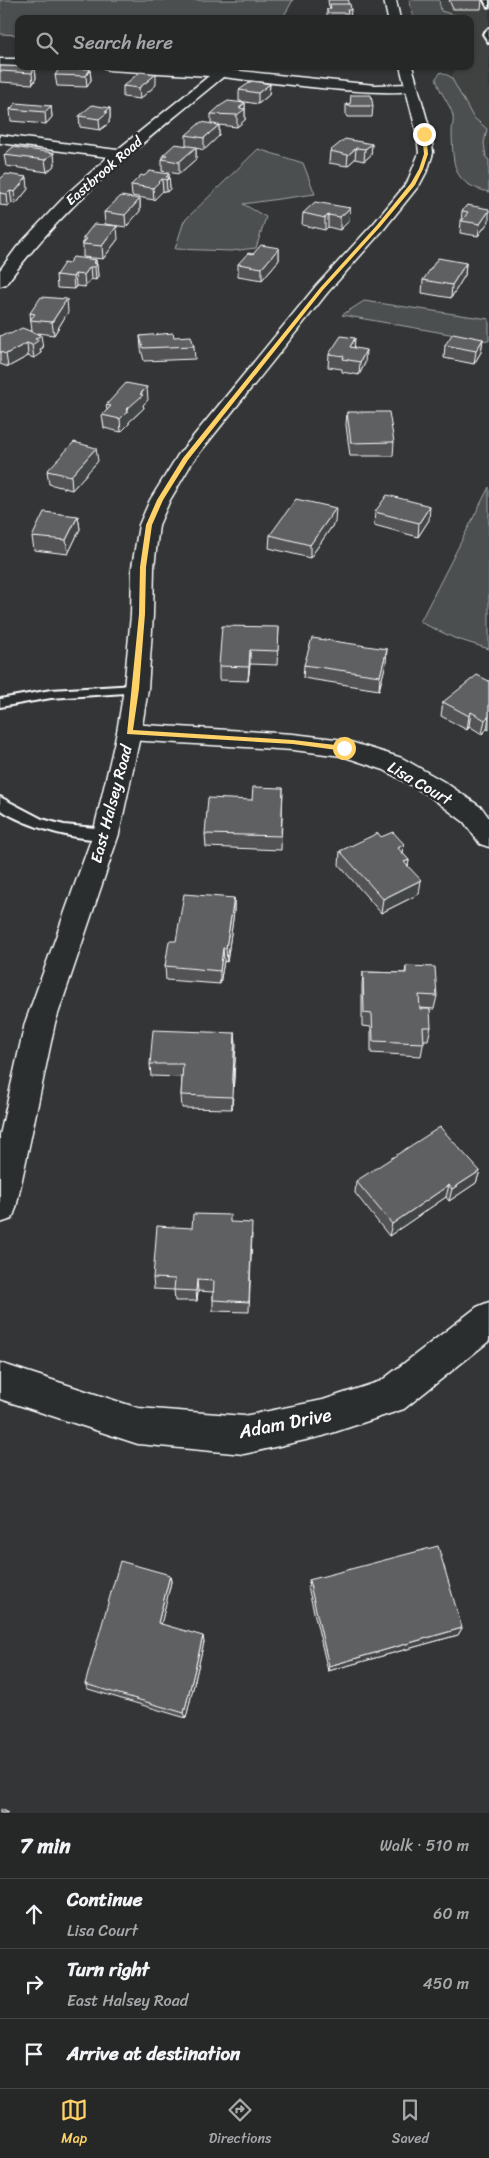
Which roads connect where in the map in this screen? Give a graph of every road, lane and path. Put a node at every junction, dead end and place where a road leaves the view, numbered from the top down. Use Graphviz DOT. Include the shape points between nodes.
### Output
graph roads {
  1 [pos="390,0"];
  2 [pos="487,0"];
  3 [pos="489,4"];
  4 [pos="393,15"];
  5 [pos="489,30"];
  6 [pos="489,41"];
  7 [pos="0,63"];
  8 [pos="15,63"];
  9 [pos="172,70"];
  10 [pos="407,70"];
  11 [pos="220,73"];
  12 [pos="411,88"];
  13 [pos="0,139"];
  14 [pos="121,155"];
  15 [pos="0,281"];
  16 [pos="136,689"];
  17 [pos="0,695"];
  18 [pos="6,701"];
  19 [pos="129,732"];
  20 [pos="0,802"];
  21 [pos="106,834"];
  22 [pos="489,838"];
  23 [pos="7,1141"];
  24 [pos="0,1208"];
  25 [pos="489,1319"];
  26 [pos="0,1381"];
  1 -- 4 [label="street"];
  2 -- 3 [label="lane"];
  5 -- 6 [label="lane" via="486,34"];
  7 -- 8 [label="street"];
  9 -- 11 [label="street"];
  10 -- 12 [label="street, East Halsey Road"];
  11 -- 12 [label="street" via="376,89"];
  11 -- 14 [label="street, Eastbrook Road"];
  12 -- 16 [label="street, East Halsey Road" via="426,154 413,184 322,289 185,459 160,500 149,525 143,567"];
  13 -- 14 [label="street"];
  14 -- 15 [label="street, Eastbrook Road" via="65,205"];
  16 -- 18 [label="lane" via="61,692"];
  16 -- 19 [label="street, East Halsey Road"];
  17 -- 18 [label="lane"];
  19 -- 21 [label="street, East Halsey Road"];
  19 -- 22 [label="street, Lisa Court" via="344,748 393,764 437,789 473,815"];
  20 -- 21 [label="lane" via="9,810 38,823 75,832"];
  21 -- 23 [label="street, East Halsey Road" via="40,1023"];
  23 -- 24 [label="street, East Halsey Road"];
  25 -- 26 [label="street, Adam Drive" via="391,1396 323,1418 244,1435 138,1426"];
}
